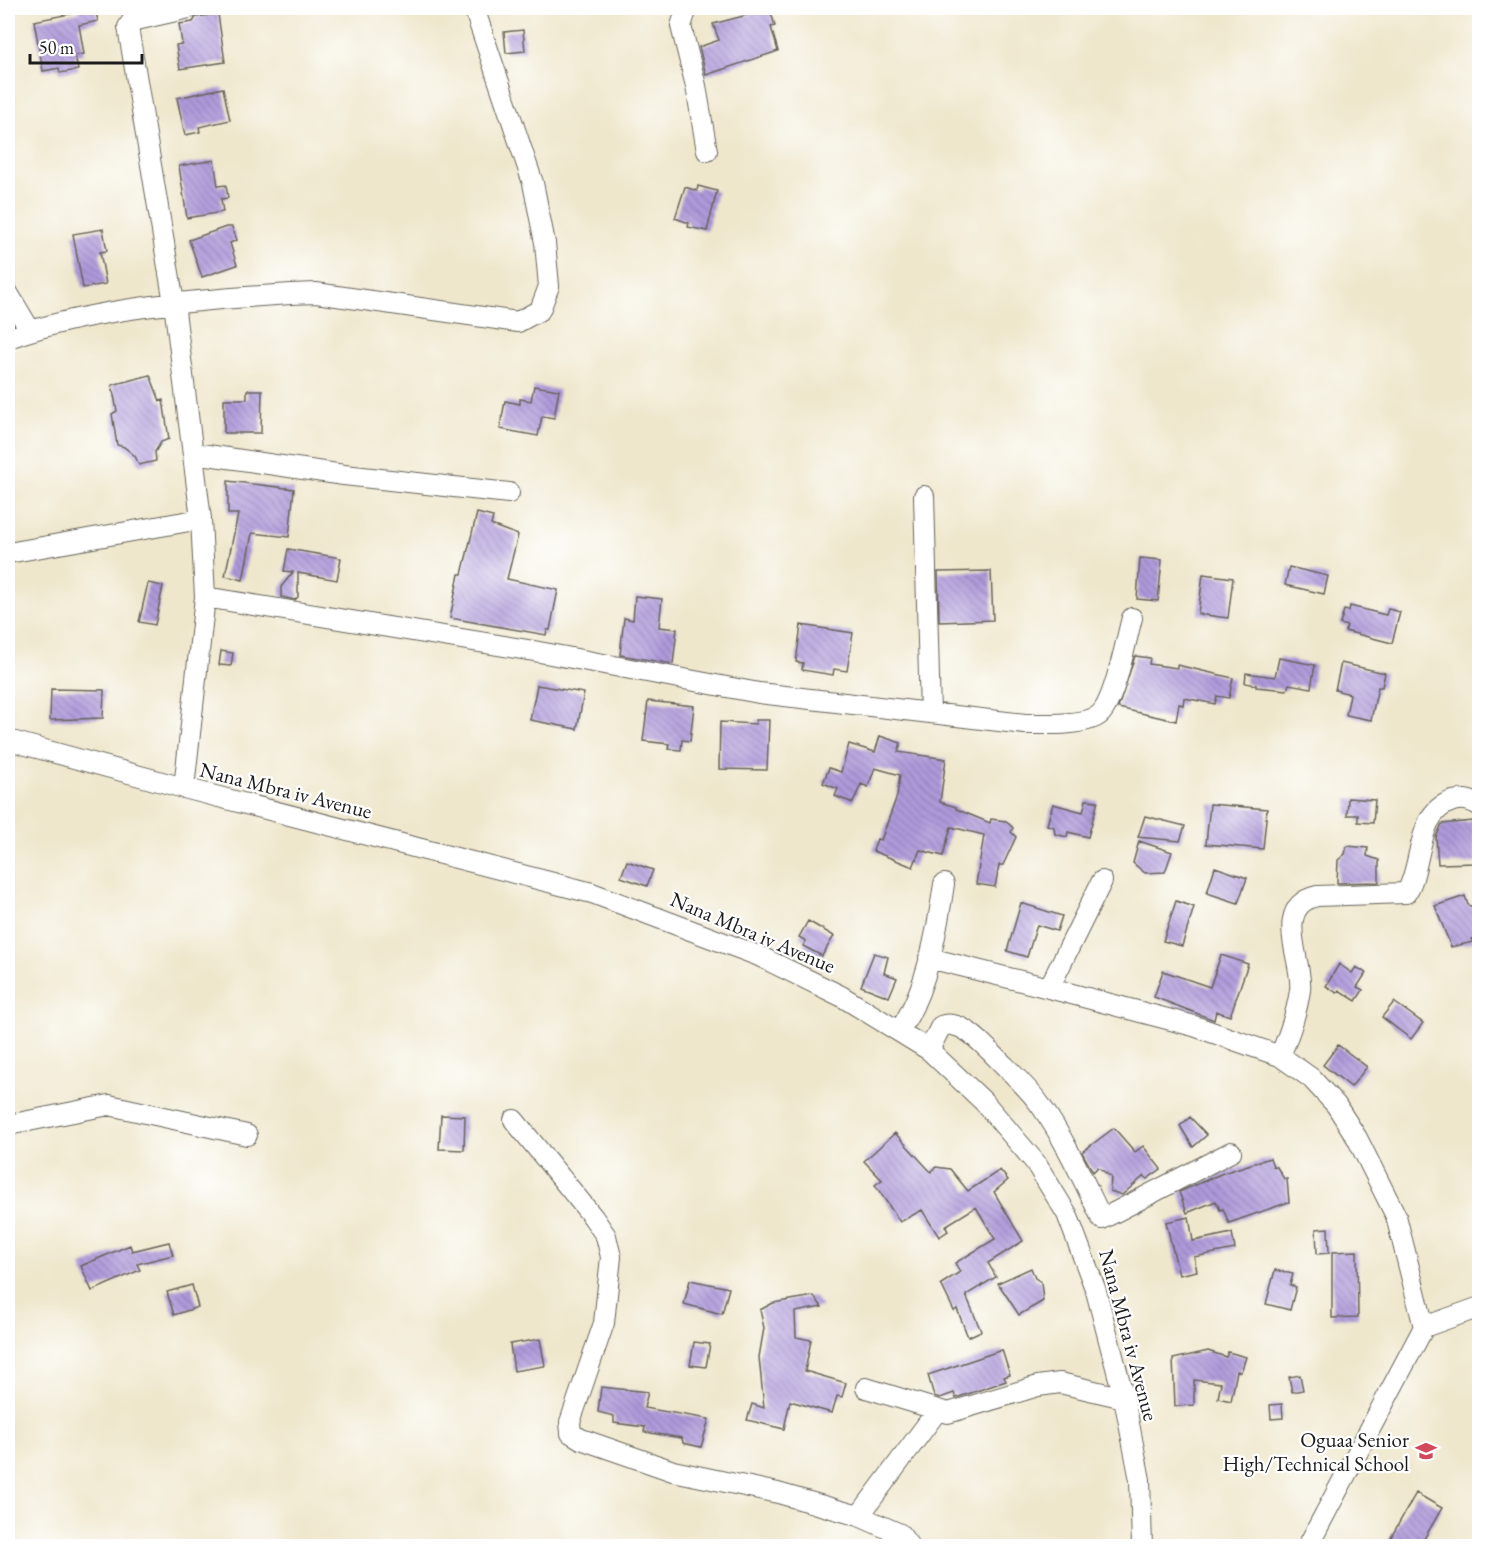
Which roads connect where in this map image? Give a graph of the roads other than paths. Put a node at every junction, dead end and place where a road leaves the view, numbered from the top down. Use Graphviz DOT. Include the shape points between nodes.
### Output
graph roads {
  1 [pos="189,8"];
  2 [pos="474,8"];
  3 [pos="687,8"];
  4 [pos="707,151"];
  5 [pos="8,293"];
  6 [pos="174,303"];
  7 [pos="30,330"];
  8 [pos="8,338"];
  9 [pos="194,453"];
  10 [pos="509,493"];
  11 [pos="924,496"];
  12 [pos="201,519"];
  13 [pos="8,553"];
  14 [pos="205,597"];
  15 [pos="1132,618"];
  16 [pos="930,713"];
  17 [pos="8,740"];
  18 [pos="184,788"];
  19 [pos="1479,806"];
  20 [pos="1102,881"];
  21 [pos="944,884"];
  22 [pos="929,958"];
  23 [pos="1049,988"];
  24 [pos="900,1030"];
  25 [pos="929,1050"];
  26 [pos="1280,1056"];
  27 [pos="514,1120"];
  28 [pos="8,1125"];
  29 [pos="247,1135"];
  30 [pos="1231,1152"];
  31 [pos="1102,1219"];
  32 [pos="1074,1232"];
  33 [pos="1479,1307"];
  34 [pos="1424,1327"];
  35 [pos="866,1388"];
  36 [pos="1124,1398"];
  37 [pos="937,1411"];
  38 [pos="858,1516"];
  39 [pos="909,1546"];
  40 [pos="1142,1546"];
  41 [pos="1308,1546"];
  1 -- 6 [label="street" via="132,21 128,27"];
  2 -- 6 [label="street" via="533,183 549,286 540,310 518,322 316,293"];
  3 -- 4 [label="street" via="681,26"];
  5 -- 7 [label="street"];
  6 -- 7 [label="street" via="120,310"];
  6 -- 9 [label="street"];
  7 -- 8 [label="street"];
  9 -- 10 [label="street"];
  9 -- 12 [label="street"];
  11 -- 16 [label="street"];
  12 -- 13 [label="street"];
  12 -- 14 [label="street"];
  14 -- 16 [label="street" via="759,693"];
  14 -- 18 [label="street"];
  15 -- 16 [label="street" via="1108,702 1099,714 1087,720 1025,724"];
  17 -- 18 [label="street, Nana Mbra ⅳ Avenue"];
  18 -- 24 [label="street, Nana Mbra ⅳ Avenue" via="592,893 759,956"];
  19 -- 26 [label="street" via="1459,799 1438,807 1430,818 1406,893 1317,896 1306,899 1298,908 1293,948 1301,987"];
  20 -- 23 [label="street"];
  21 -- 22 [label="street"];
  22 -- 23 [label="street"];
  22 -- 24 [label="street" via="909,1017"];
  23 -- 26 [label="street" via="1194,1026"];
  24 -- 25 [label="street, Nana Mbra ⅳ Avenue"];
  25 -- 31 [label="street" via="941,1026 960,1027 1013,1074 1059,1134"];
  25 -- 32 [label="street, Nana Mbra ⅳ Avenue" via="984,1101 1035,1162"];
  26 -- 34 [label="street" via="1311,1078 1336,1105 1358,1138 1396,1216"];
  27 -- 38 [label="street" via="606,1236 611,1257 604,1323 570,1422 571,1433 673,1471"];
  28 -- 29 [label="street" via="109,1105"];
  30 -- 31 [label="street"];
  31 -- 32 [label="street"];
  32 -- 36 [label="street, Nana Mbra ⅳ Avenue" via="1096,1291"];
  33 -- 34 [label="street"];
  34 -- 41 [label="street"];
  35 -- 37 [label="street"];
  36 -- 37 [label="street" via="1060,1383 960,1410"];
  36 -- 40 [label="street, Nana Mbra ⅳ Avenue" via="1140,1480"];
  37 -- 38 [label="street"];
  38 -- 39 [label="street" via="900,1534"];
}
